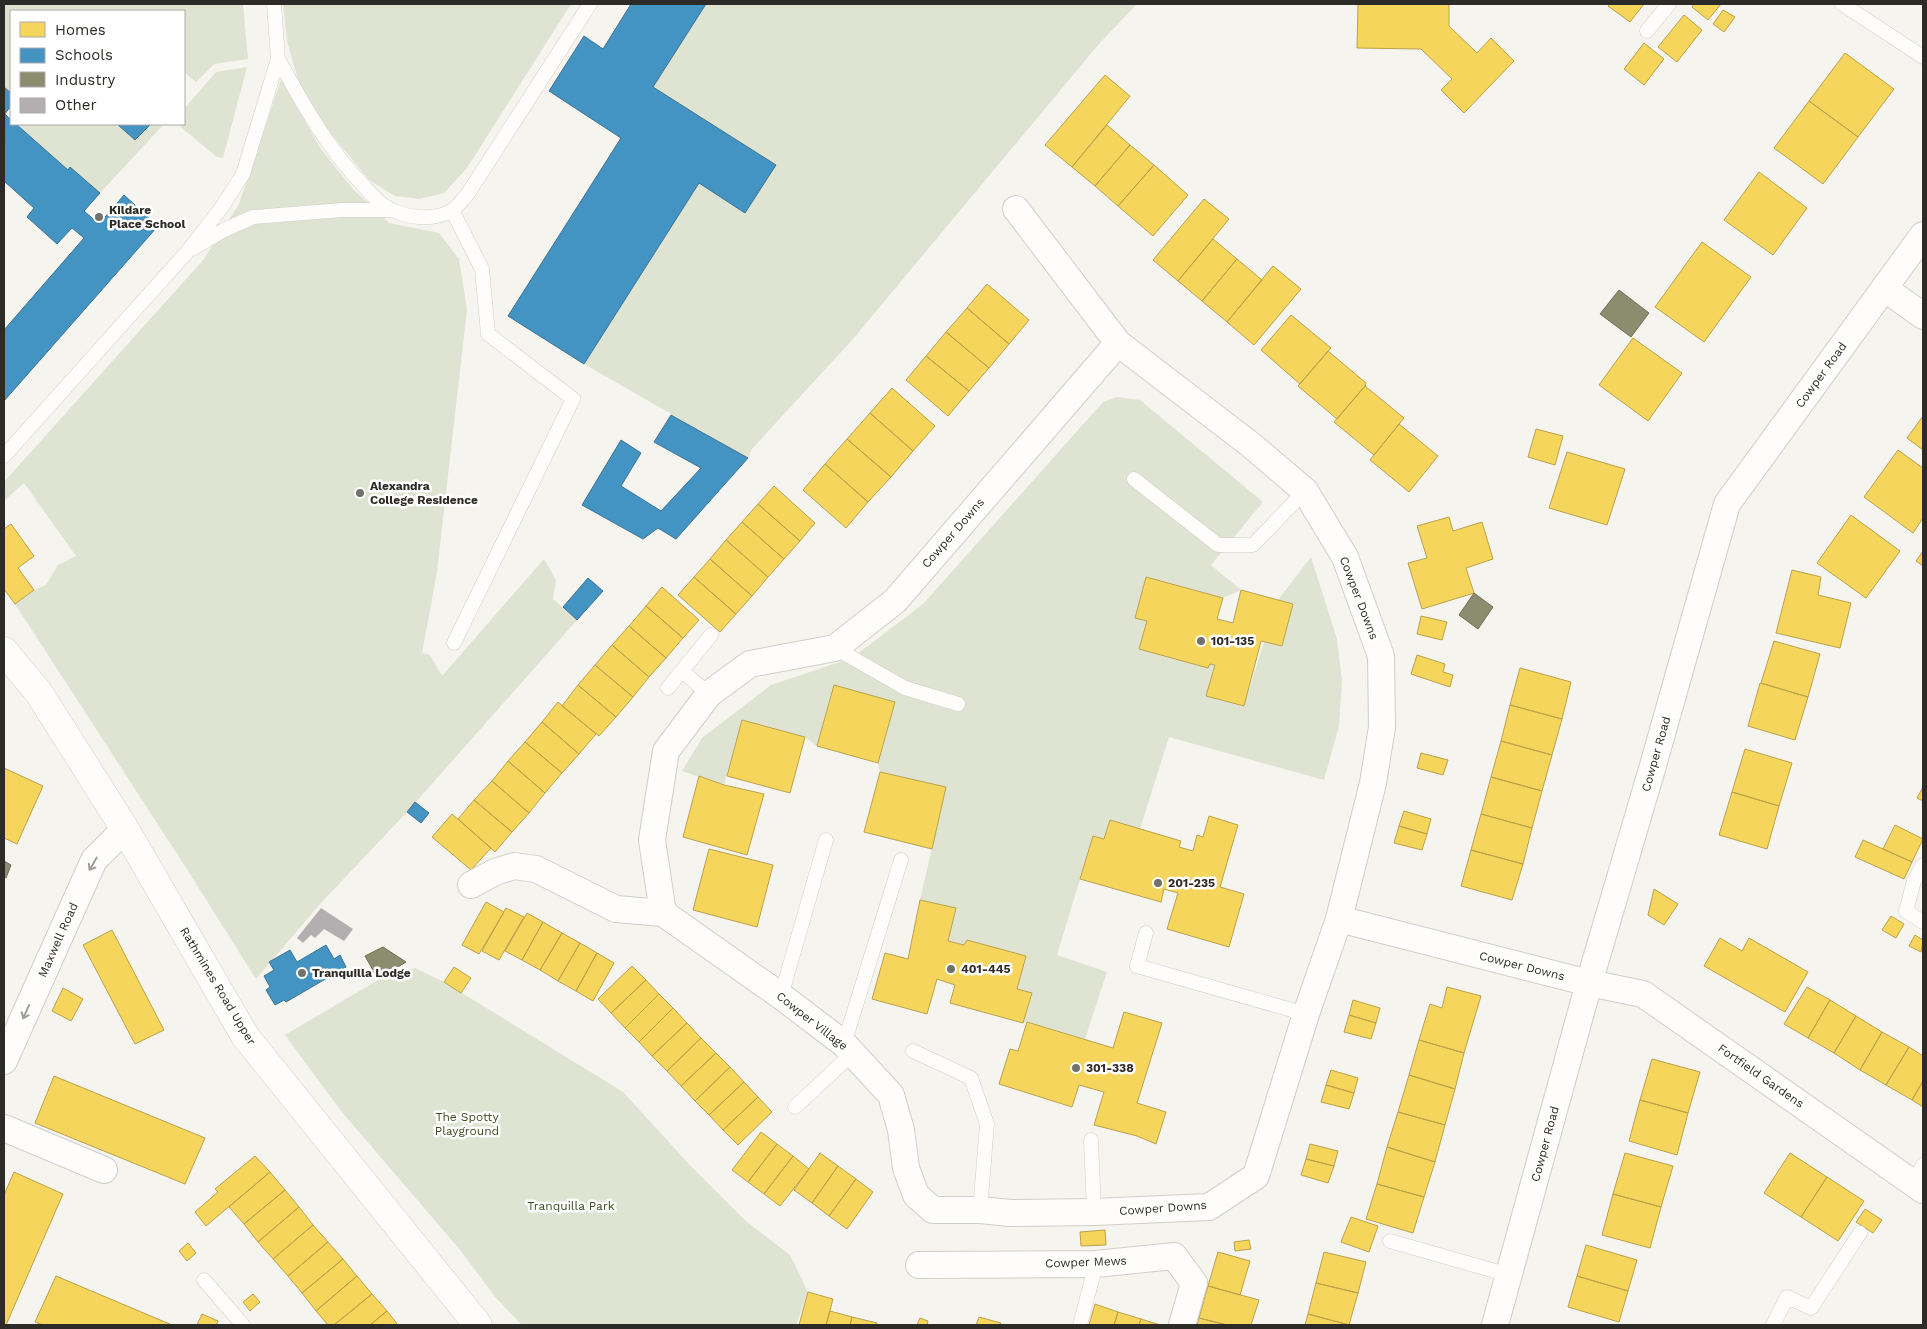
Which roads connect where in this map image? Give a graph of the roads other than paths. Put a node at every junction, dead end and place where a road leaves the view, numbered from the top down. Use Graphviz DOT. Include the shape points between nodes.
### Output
graph roads {
  1 [pos="274,4"];
  2 [pos="590,4"];
  3 [pos="1669,4"];
  4 [pos="1842,4"];
  5 [pos="1647,31"];
  6 [pos="1923,57"];
  7 [pos="278,59"];
  8 [pos="1016,209"];
  9 [pos="390,210"];
  10 [pos="452,210"];
  11 [pos="1923,235"];
  12 [pos="187,252"];
  13 [pos="1884,288"];
  14 [pos="1923,316"];
  15 [pos="1118,343"];
  16 [pos="4,456"];
  17 [pos="1134,478"];
  18 [pos="1305,491"];
  19 [pos="711,635"];
  20 [pos="454,642"];
  21 [pos="835,648"];
  22 [pos="4,651"];
  23 [pos="682,671"];
  24 [pos="668,688"];
  25 [pos="708,694"];
  26 [pos="958,704"];
  27 [pos="125,828"];
  28 [pos="826,840"];
  29 [pos="901,860"];
  30 [pos="1923,866"];
  31 [pos="471,885"];
  32 [pos="663,914"];
  33 [pos="1339,919"];
  34 [pos="1923,922"];
  35 [pos="1146,933"];
  36 [pos="1590,983"];
  37 [pos="781,996"];
  38 [pos="1306,1014"];
  39 [pos="848,1049"];
  40 [pos="913,1051"];
  41 [pos="4,1061"];
  42 [pos="795,1106"];
  43 [pos="4,1128"];
  44 [pos="1091,1140"];
  45 [pos="906,1168"];
  46 [pos="104,1170"];
  47 [pos="1920,1179"];
  48 [pos="980,1210"];
  49 [pos="1094,1212"];
  50 [pos="1860,1233"];
  51 [pos="1390,1241"];
  52 [pos="1096,1264"];
  53 [pos="919,1265"];
  54 [pos="1509,1275"];
  55 [pos="204,1280"];
  56 [pos="243,1325"];
  57 [pos="478,1325"];
  58 [pos="1080,1325"];
  59 [pos="1182,1325"];
  60 [pos="1495,1325"];
  61 [pos="1773,1325"];
  1 -- 7 [label="lane"];
  2 -- 10 [label="lane" via="467,195"];
  3 -- 5 [label="lane"];
  4 -- 6 [label="lane"];
  7 -- 9 [label="lane" via="320,133 349,170"];
  7 -- 12 [label="lane" via="243,174"];
  8 -- 15 [label="street, Cowper Downs"];
  9 -- 10 [label="lane" via="435,218"];
  9 -- 12 [label="lane" via="325,211 254,218 224,230"];
  10 -- 20 [label="lane" via="482,269 488,334 573,399"];
  11 -- 13 [label="street, Cowper Road"];
  12 -- 16 [label="lane"];
  13 -- 14 [label="street"];
  13 -- 36 [label="street, Cowper Road" via="1726,504"];
  15 -- 18 [label="street, Cowper Downs"];
  15 -- 21 [label="street, Cowper Downs" via="895,600"];
  17 -- 18 [label="lane" via="1218,545 1253,545"];
  18 -- 33 [label="street, Cowper Downs" via="1344,556 1381,656 1382,728 1373,783"];
  19 -- 23 [label="lane"];
  21 -- 25 [label="street, Cowper Downs" via="750,664"];
  21 -- 26 [label="lane" via="905,688"];
  22 -- 27 [label="main road, Rathmines Road Upper" via="39,693"];
  23 -- 24 [label="lane"];
  23 -- 25 [label="lane"];
  25 -- 32 [label="street" via="666,751 652,840"];
  27 -- 41 [label="street, Maxwell Road, one-way" via="94,860"];
  27 -- 57 [label="main road, Rathmines Road Upper" via="245,1036"];
  28 -- 37 [label="lane"];
  29 -- 39 [label="lane"];
  30 -- 34 [label="lane" via="1914,881 1906,911"];
  31 -- 32 [label="street, Cowper Village" via="514,866 536,869 616,909"];
  32 -- 37 [label="street, Cowper Village"];
  33 -- 36 [label="street, Cowper Downs"];
  33 -- 38 [label="street, Cowper Downs"];
  35 -- 38 [label="lane" via="1137,966"];
  36 -- 47 [label="street, Fortfield Gardens" via="1643,994"];
  36 -- 54 [label="street, Cowper Road"];
  37 -- 39 [label="street, Cowper Village"];
  38 -- 49 [label="street, Cowper Downs" via="1256,1176 1209,1208"];
  39 -- 42 [label="lane"];
  39 -- 45 [label="street, Cowper Village" via="891,1095 902,1130"];
  40 -- 48 [label="lane" via="971,1078 987,1124"];
  43 -- 46 [label="street"];
  44 -- 49 [label="lane"];
  45 -- 48 [label="street, Cowper Downs" via="916,1195 933,1210"];
  48 -- 49 [label="street, Cowper Downs"];
  50 -- 61 [label="lane" via="1811,1308 1787,1297"];
  51 -- 54 [label="lane"];
  52 -- 53 [label="street, Cowper Mews"];
  52 -- 58 [label="lane"];
  52 -- 59 [label="street, Cowper Mews" via="1174,1256 1194,1283"];
  54 -- 60 [label="street, Cowper Road"];
  55 -- 56 [label="lane"];
}
